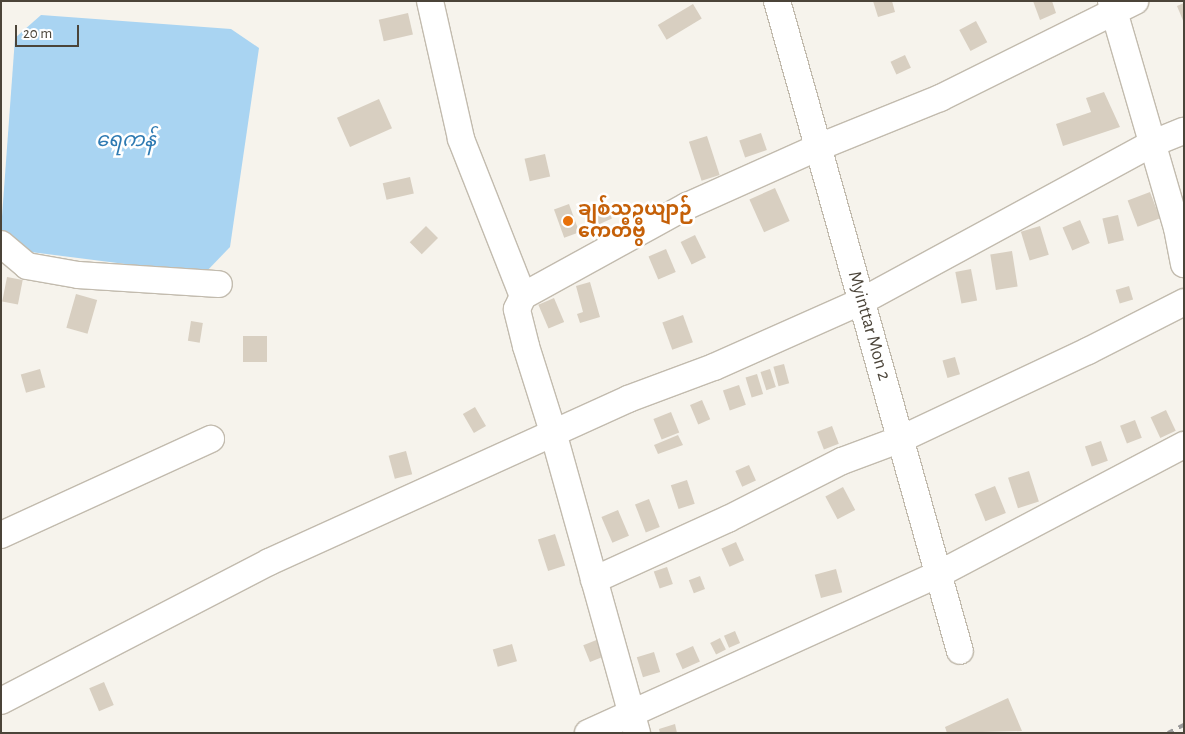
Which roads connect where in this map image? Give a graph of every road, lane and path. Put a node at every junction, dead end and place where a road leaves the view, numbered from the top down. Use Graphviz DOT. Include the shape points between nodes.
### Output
graph roads {
  1 [pos="430,1"];
  2 [pos="777,1"];
  3 [pos="1120,5"];
  4 [pos="1184,131"];
  5 [pos="1151,144"];
  6 [pos="819,147"];
  7 [pos="1,244"];
  8 [pos="1184,264"];
  9 [pos="219,284"];
  10 [pos="523,296"];
  11 [pos="862,301"];
  12 [pos="1184,302"];
  13 [pos="554,435"];
  14 [pos="901,439"];
  15 [pos="211,440"];
  16 [pos="1184,445"];
  17 [pos="1,535"];
  18 [pos="939,574"];
  19 [pos="594,580"];
  20 [pos="960,651"];
  21 [pos="1,701"];
  22 [pos="634,723"];
  23 [pos="588,733"];
  1 -- 10 [label="street" via="461,139"];
  2 -- 6 [label="street, Myinttar Mon 2"];
  3 -- 5 [label="street"];
  3 -- 6 [label="street" via="940,98"];
  4 -- 5 [label="street"];
  5 -- 8 [label="street" via="1177,228"];
  5 -- 11 [label="street"];
  6 -- 10 [label="street" via="687,206"];
  6 -- 11 [label="street, Myinttar Mon 2"];
  7 -- 9 [label="street" via="27,266 78,276"];
  10 -- 13 [label="street" via="518,309 520,318"];
  11 -- 13 [label="street" via="714,367 628,399"];
  11 -- 14 [label="street, Myinttar Mon 2"];
  12 -- 14 [label="street"];
  13 -- 19 [label="street"];
  13 -- 21 [label="street" via="269,562"];
  14 -- 18 [label="street, Myinttar Mon 2"];
  14 -- 19 [label="street" via="842,461 728,519"];
  15 -- 17 [label="street"];
  16 -- 18 [label="street"];
  18 -- 20 [label="street, Myinttar Mon 2"];
  18 -- 22 [label="street"];
  19 -- 22 [label="street"];
  22 -- 23 [label="street"];
}
